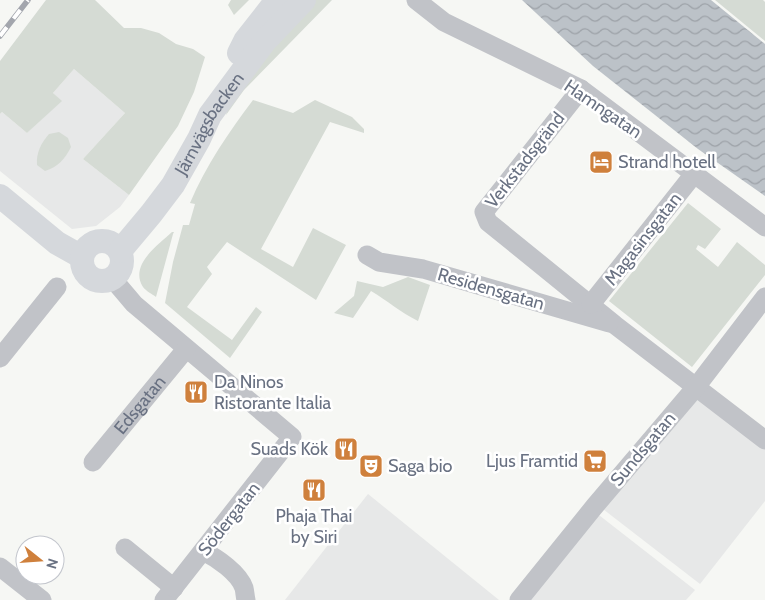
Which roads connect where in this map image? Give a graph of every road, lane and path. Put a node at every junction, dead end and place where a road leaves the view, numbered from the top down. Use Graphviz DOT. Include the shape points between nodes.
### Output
graph roads {
  1 [pos="277,0"];
  2 [pos="304,0"];
  3 [pos="424,3"];
  4 [pos="581,89"];
  5 [pos="210,115"];
  6 [pos="694,174"];
  7 [pos="0,196"];
  8 [pos="765,227"];
  9 [pos="120,251"];
  10 [pos="367,255"];
  11 [pos="82,257"];
  12 [pos="112,278"];
  13 [pos="57,287"];
  14 [pos="765,297"];
  15 [pos="591,304"];
  16 [pos="616,325"];
  17 [pos="186,349"];
  18 [pos="0,358"];
  19 [pos="696,387"];
  20 [pos="765,440"];
  21 [pos="93,462"];
  22 [pos="125,548"];
  23 [pos="203,551"];
  24 [pos="0,567"];
  25 [pos="169,594"];
  26 [pos="42,600"];
  27 [pos="246,600"];
  28 [pos="519,600"];
  1 -- 5 [label="main road" via="245,41"];
  2 -- 5 [label="main road, Järnvägsbacken" via="264,42"];
  3 -- 4 [label="street, Hamngatan" via="444,22 462,32"];
  4 -- 6 [label="street, Hamngatan"];
  4 -- 15 [label="street, Verkstadsgränd" via="484,212 488,222"];
  5 -- 9 [label="main road, Järnvägsbacken" via="173,185"];
  6 -- 8 [label="street, Hamngatan"];
  6 -- 15 [label="street, Magasinsgatan"];
  7 -- 11 [label="main road" via="58,243"];
  9 -- 11 [label="main road" via="113,244 99,241 86,248"];
  9 -- 12 [label="main road" via="122,266"];
  10 -- 16 [label="street, Residensgatan" via="379,262 423,269"];
  11 -- 12 [label="main road" via="84,270 90,278 99,281"];
  12 -- 17 [label="street" via="134,304"];
  13 -- 18 [label="street"];
  14 -- 19 [label="street, Sundsgatan"];
  15 -- 16 [label="street, Residensgatan"];
  16 -- 19 [label="street, Residensgatan"];
  17 -- 21 [label="street, Edsgatan"];
  17 -- 23 [label="street, Södergatan" via="292,436"];
  19 -- 20 [label="street, Residensgatan"];
  19 -- 28 [label="street, Sundsgatan"];
  22 -- 25 [label="street"];
  23 -- 25 [label="street, Södergatan"];
  23 -- 27 [label="street" via="230,570 244,587"];
  24 -- 26 [label="street"];
}
